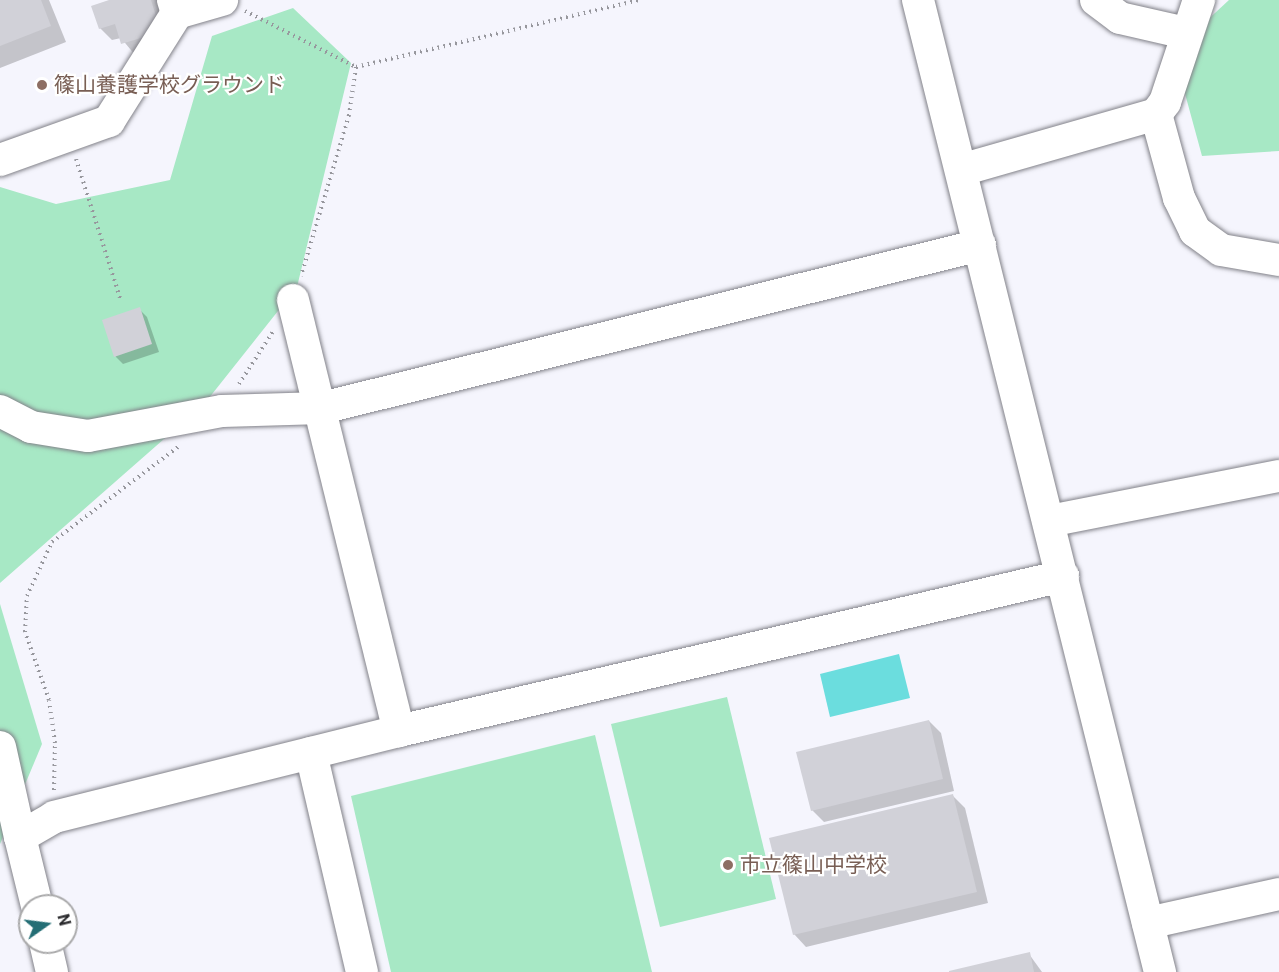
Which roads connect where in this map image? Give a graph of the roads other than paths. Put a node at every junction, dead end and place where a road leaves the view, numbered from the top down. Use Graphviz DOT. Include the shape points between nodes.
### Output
graph roads {
  1 [pos="918,0"];
  2 [pos="1096,0"];
  3 [pos="1199,0"];
  4 [pos="228,3"];
  5 [pos="175,6"];
  6 [pos="1186,33"];
  7 [pos="1156,114"];
  8 [pos="0,160"];
  9 [pos="962,170"];
  10 [pos="980,245"];
  11 [pos="1279,260"];
  12 [pos="293,300"];
  13 [pos="322,408"];
  14 [pos="0,411"];
  15 [pos="1279,476"];
  16 [pos="1049,521"];
  17 [pos="1063,576"];
  18 [pos="399,731"];
  19 [pos="0,747"];
  20 [pos="311,753"];
  21 [pos="20,837"];
  22 [pos="34,894"];
  23 [pos="1279,894"];
  24 [pos="1148,923"];
  25 [pos="48,954"];
  26 [pos="52,972"];
  27 [pos="362,972"];
  28 [pos="1160,972"];
  1 -- 9 [label="street"];
  2 -- 6 [label="street" via="1120,18"];
  3 -- 6 [label="street"];
  4 -- 5 [label="street"];
  5 -- 8 [label="street" via="109,121"];
  6 -- 7 [label="street" via="1165,102"];
  7 -- 9 [label="street"];
  7 -- 11 [label="street" via="1179,198 1196,231 1221,250"];
  9 -- 10 [label="street"];
  10 -- 13 [label="street"];
  10 -- 16 [label="street"];
  12 -- 13 [label="street"];
  13 -- 14 [label="street" via="222,411 88,436 31,427"];
  13 -- 18 [label="street"];
  15 -- 16 [label="street"];
  16 -- 17 [label="street"];
  17 -- 18 [label="street"];
  17 -- 24 [label="street"];
  18 -- 20 [label="street"];
  19 -- 21 [label="street"];
  20 -- 21 [label="street" via="54,817"];
  20 -- 27 [label="street"];
  21 -- 22 [label="street"];
  23 -- 24 [label="street"];
  24 -- 28 [label="street"];
  25 -- 26 [label="street"];
}
